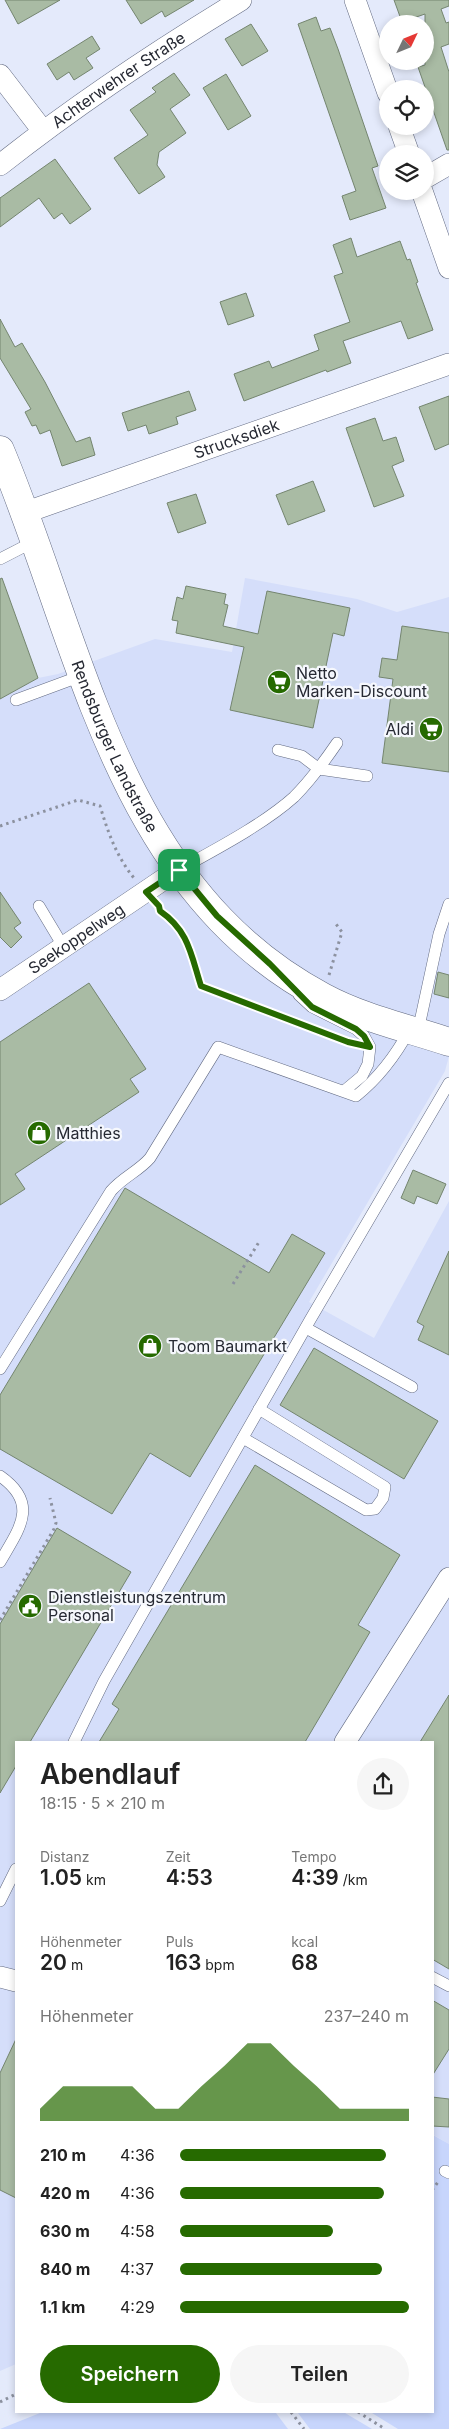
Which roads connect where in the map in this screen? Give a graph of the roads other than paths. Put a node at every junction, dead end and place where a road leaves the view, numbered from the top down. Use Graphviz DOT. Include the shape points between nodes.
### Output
graph roads {
  1 [pos="241,0"];
  2 [pos="355,0"];
  3 [pos="0,76"];
  4 [pos="383,80"];
  5 [pos="42,131"];
  6 [pos="449,164"];
  7 [pos="0,165"];
  8 [pos="434,173"];
  9 [pos="425,200"];
  10 [pos="449,268"];
  11 [pos="449,364"];
  12 [pos="0,450"];
  13 [pos="24,513"];
  14 [pos="34,542"];
  15 [pos="0,559"];
  16 [pos="80,676"];
  17 [pos="16,700"];
  18 [pos="337,743"];
  19 [pos="278,750"];
  20 [pos="319,768"];
  21 [pos="367,776"];
  22 [pos="179,870"];
  23 [pos="449,904"];
  24 [pos="39,906"];
  25 [pos="63,946"];
  26 [pos="270,964"];
  27 [pos="0,990"];
  28 [pos="414,1030"];
  29 [pos="449,1042"];
  30 [pos="449,1083"];
  31 [pos="344,1091"];
  32 [pos="306,1328"];
  33 [pos="0,1369"];
  34 [pos="412,1387"];
  35 [pos="259,1409"];
  36 [pos="243,1438"];
  37 [pos="0,1476"];
  38 [pos="0,1562"];
  39 [pos="449,1578"];
  40 [pos="74,1741"];
  41 [pos="346,1741"];
  42 [pos="15,1870"];
  43 [pos="0,1901"];
  44 [pos="0,1977"];
  45 [pos="434,1978"];
  46 [pos="15,1981"];
  47 [pos="449,1986"];
  1 -- 5 [label="street, Achterwehrer Straße" via="164,47"];
  2 -- 4 [label="street"];
  3 -- 5 [label="street"];
  5 -- 7 [label="street, Achterwehrer Straße"];
  6 -- 8 [label="street"];
  9 -- 10 [label="street"];
  11 -- 13 [label="street, Strucksdiek"];
  12 -- 13 [label="street, Rendsburger Landstraße"];
  13 -- 14 [label="street, Rendsburger Landstraße"];
  14 -- 15 [label="lane"];
  14 -- 16 [label="street, Rendsburger Landstraße"];
  16 -- 17 [label="lane"];
  16 -- 22 [label="street, Rendsburger Landstraße" via="114,756 156,836"];
  18 -- 20 [label="lane"];
  19 -- 20 [label="lane" via="302,756"];
  20 -- 21 [label="lane"];
  20 -- 22 [label="lane" via="293,797 215,850"];
  22 -- 25 [label="street, Seekoppelweg"];
  22 -- 26 [label="street, Rendsburger Landstraße" via="217,916"];
  23 -- 28 [label="lane"];
  24 -- 25 [label="lane"];
  25 -- 27 [label="street, Seekoppelweg"];
  26 -- 28 [label="street, Rendsburger Landstraße" via="324,998"];
  26 -- 31 [label="lane" via="312,1007 364,1036 370,1047 368,1064 362,1076"];
  28 -- 29 [label="street, Rendsburger Landstraße"];
  28 -- 31 [label="lane" via="387,1066 356,1096"];
  30 -- 32 [label="lane"];
  31 -- 33 [label="lane" via="218,1047 150,1158 111,1190"];
  32 -- 34 [label="lane"];
  32 -- 35 [label="lane"];
  35 -- 36 [label="lane"];
  35 -- 36 [label="lane" via="378,1482 384,1487 383,1498 375,1509 366,1510"];
  36 -- 40 [label="lane" via="104,1681"];
  37 -- 38 [label="lane" via="19,1494 24,1515 21,1527"];
  39 -- 41 [label="street"];
  42 -- 43 [label="lane"];
  44 -- 46 [label="street"];
  45 -- 47 [label="lane"];
}
